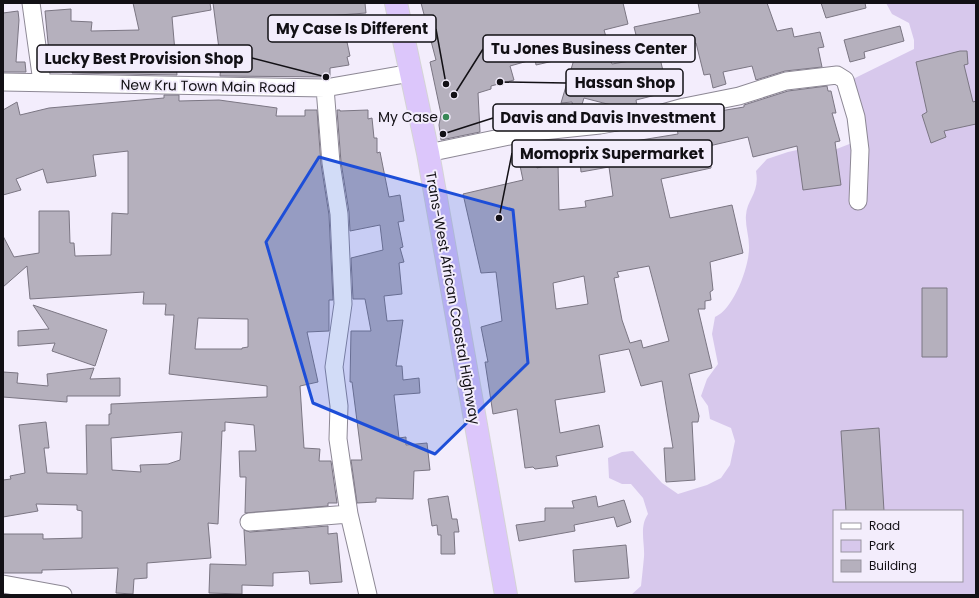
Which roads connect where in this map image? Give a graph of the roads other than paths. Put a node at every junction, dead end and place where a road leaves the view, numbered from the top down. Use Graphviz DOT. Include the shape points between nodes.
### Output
graph roads {
  1 [pos="31,3"];
  2 [pos="396,3"];
  3 [pos="411,73"];
  4 [pos="3,82"];
  5 [pos="42,82"];
  6 [pos="325,88"];
  7 [pos="428,153"];
  8 [pos="858,200"];
  9 [pos="349,514"];
  10 [pos="249,522"];
  11 [pos="3,584"];
  12 [pos="63,595"];
  13 [pos="368,595"];
  14 [pos="506,595"];
  1 -- 5 [label="street"];
  2 -- 3 [label="highway, Trans-West African Coastal Highway"];
  3 -- 6 [label="street, New Kru Town Main Road"];
  3 -- 7 [label="highway, Trans-West African Coastal Highway"];
  4 -- 5 [label="street, New Kru Town Main Road"];
  5 -- 6 [label="street, New Kru Town Main Road"];
  6 -- 9 [label="street" via="331,163 339,214 343,304 334,367 339,406 338,439"];
  7 -- 8 [label="street" via="524,133 600,125 652,116 739,96 786,81 837,75 846,80 856,117 860,150"];
  7 -- 14 [label="highway, Trans-West African Coastal Highway"];
  9 -- 10 [label="street"];
  9 -- 13 [label="street"];
  11 -- 12 [label="street"];
}
